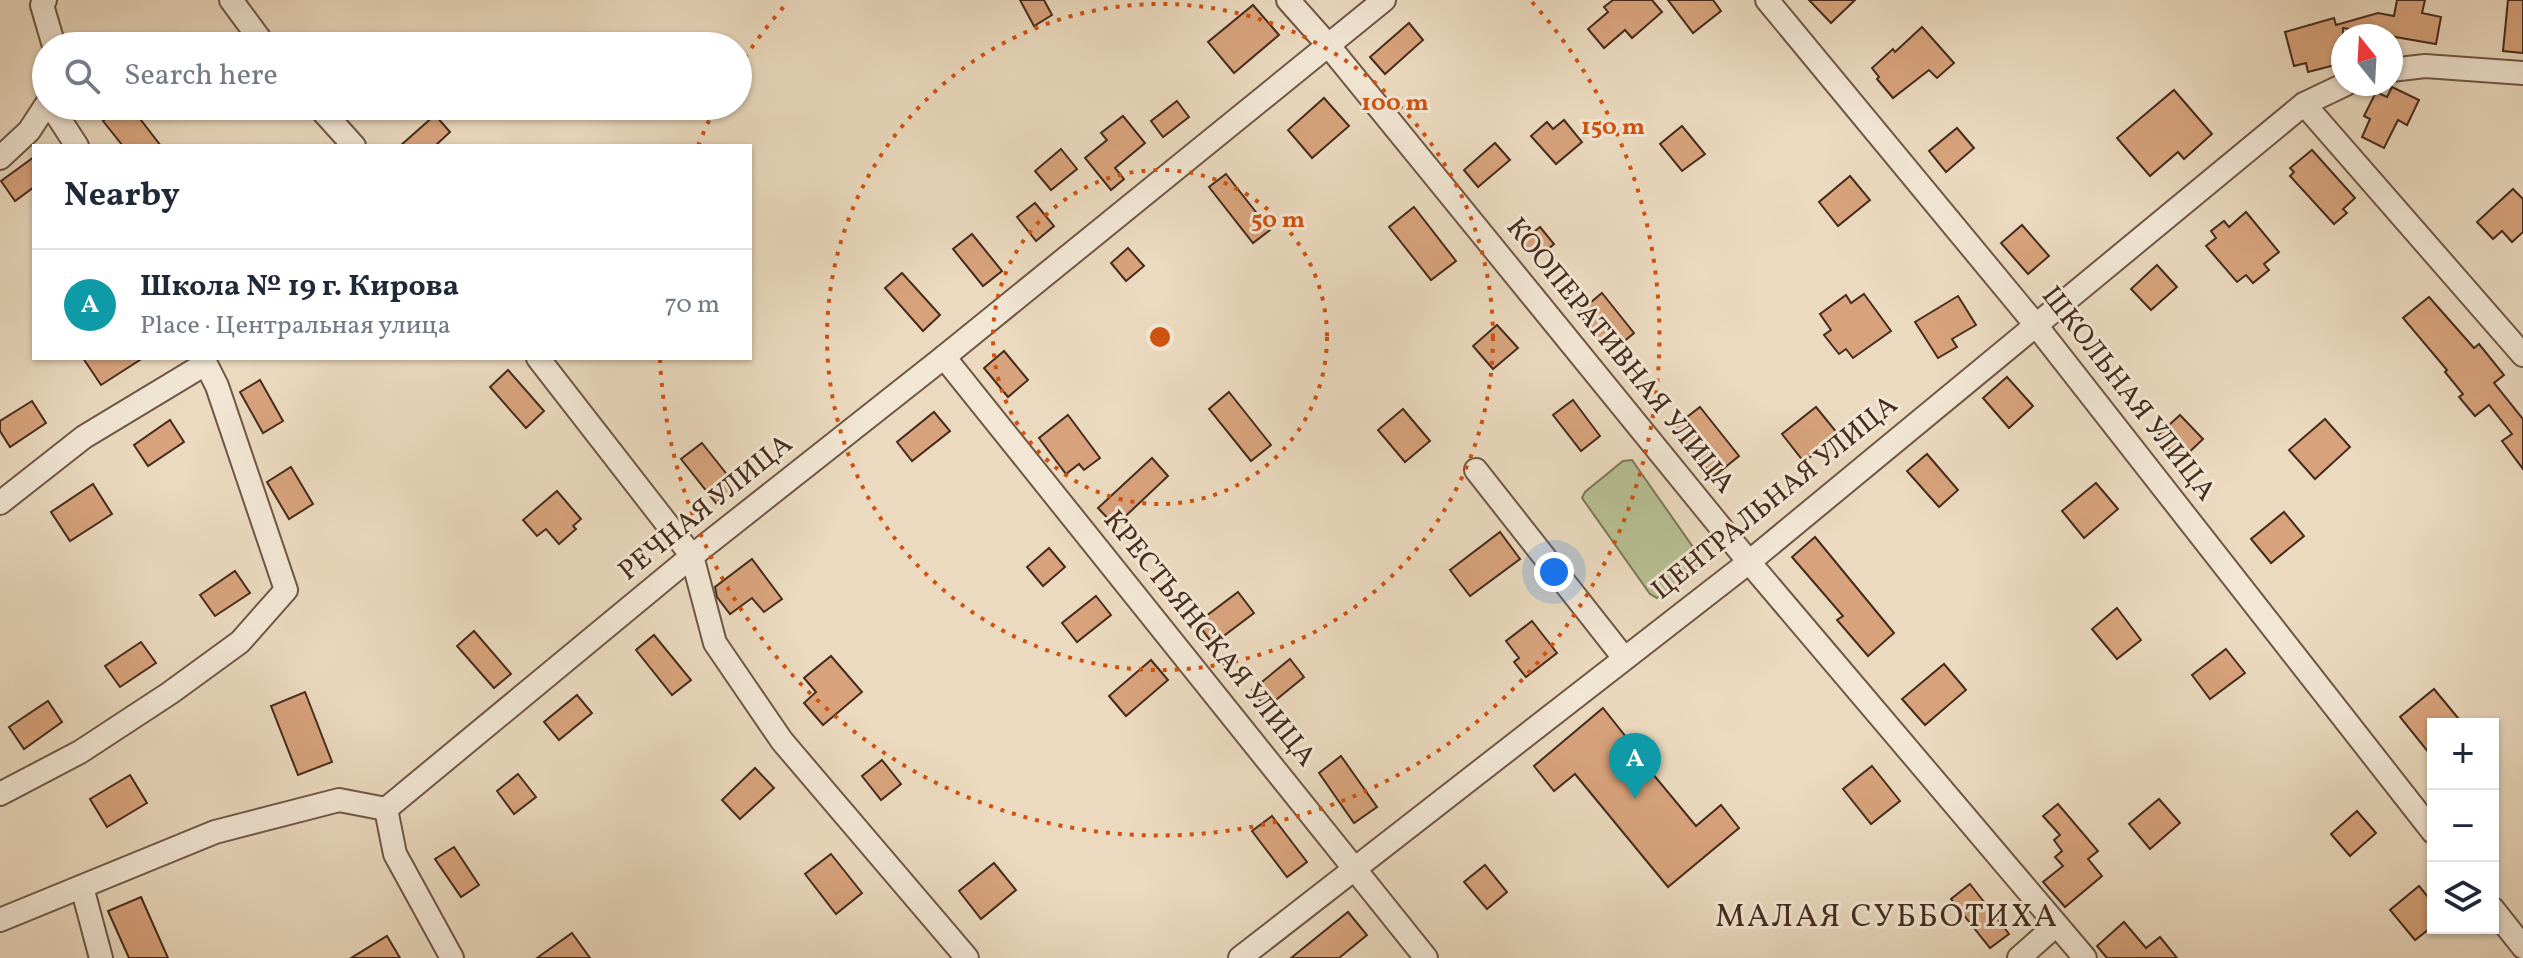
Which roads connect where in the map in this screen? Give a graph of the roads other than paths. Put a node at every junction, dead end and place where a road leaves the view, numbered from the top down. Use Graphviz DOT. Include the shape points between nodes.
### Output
graph roads {
  1 [pos="45,0"];
  2 [pos="231,0"];
  3 [pos="1288,0"];
  4 [pos="1384,0"];
  5 [pos="1767,0"];
  6 [pos="50,32"];
  7 [pos="255,32"];
  8 [pos="1328,45"];
  9 [pos="2403,69"];
  10 [pos="2523,73"];
  11 [pos="2331,91"];
  12 [pos="2304,104"];
  13 [pos="37,120"];
  14 [pos="59,120"];
  15 [pos="331,120"];
  16 [pos="76,144"];
  17 [pos="352,144"];
  18 [pos="0,158"];
  19 [pos="2035,324"];
  20 [pos="2523,355"];
  21 [pos="944,357"];
  22 [pos="540,360"];
  23 [pos="204,361"];
  24 [pos="1476,470"];
  25 [pos="0,503"];
  26 [pos="692,556"];
  27 [pos="1749,562"];
  28 [pos="1624,658"];
  29 [pos="0,794"];
  30 [pos="386,809"];
  31 [pos="2427,824"];
  32 [pos="1354,867"];
  33 [pos="82,887"];
  34 [pos="2499,917"];
  35 [pos="0,920"];
  36 [pos="2056,925"];
  37 [pos="2523,947"];
  38 [pos="101,958"];
  39 [pos="452,958"];
  40 [pos="967,958"];
  41 [pos="1240,958"];
  42 [pos="1426,958"];
  43 [pos="2019,958"];
  44 [pos="2085,958"];
  1 -- 6 [label="street"];
  2 -- 7 [label="street"];
  3 -- 8 [label="street, КООПЕРАТИВНАЯ УЛИЦА"];
  4 -- 8 [label="street, РЕЧНАЯ УЛИЦА"];
  5 -- 19 [label="street, ШКОЛЬНАЯ УЛИЦА"];
  8 -- 21 [label="street, РЕЧНАЯ УЛИЦА"];
  8 -- 27 [label="street, КООПЕРАТИВНАЯ УЛИЦА"];
  9 -- 10 [label="street"];
  11 -- 12 [label="street, ЦЕНТРАЛЬНАЯ УЛИЦА"];
  12 -- 19 [label="street, ЦЕНТРАЛЬНАЯ УЛИЦА"];
  12 -- 20 [label="street"];
  13 -- 18 [label="street"];
  14 -- 16 [label="street"];
  15 -- 17 [label="street"];
  19 -- 27 [label="street, ЦЕНТРАЛЬНАЯ УЛИЦА"];
  19 -- 31 [label="street, ШКОЛЬНАЯ УЛИЦА"];
  21 -- 26 [label="street, РЕЧНАЯ УЛИЦА"];
  21 -- 32 [label="street, КРЕСТЬЯНСКАЯ УЛИЦА"];
  22 -- 26 [label="street"];
  23 -- 25 [label="street" via="84,437"];
  23 -- 29 [label="street" via="286,590 240,642 170,693 80,752"];
  24 -- 28 [label="street"];
  26 -- 30 [label="street, РЕЧНАЯ УЛИЦА"];
  26 -- 40 [label="street" via="715,643 782,741"];
  27 -- 28 [label="street, ЦЕНТРАЛЬНАЯ УЛИЦА"];
  27 -- 36 [label="street, КООПЕРАТИВНАЯ УЛИЦА"];
  28 -- 32 [label="street, ЦЕНТРАЛЬНАЯ УЛИЦА"];
  30 -- 33 [label="street" via="339,800 284,814 215,832"];
  30 -- 39 [label="street" via="395,854"];
  32 -- 41 [label="street, ЦЕНТРАЛЬНАЯ УЛИЦА"];
  32 -- 42 [label="street, КРЕСТЬЯНСКАЯ УЛИЦА"];
  33 -- 35 [label="street"];
  33 -- 38 [label="street"];
  34 -- 37 [label="street"];
  36 -- 43 [label="street"];
  36 -- 44 [label="street, КООПЕРАТИВНАЯ УЛИЦА"];
}
